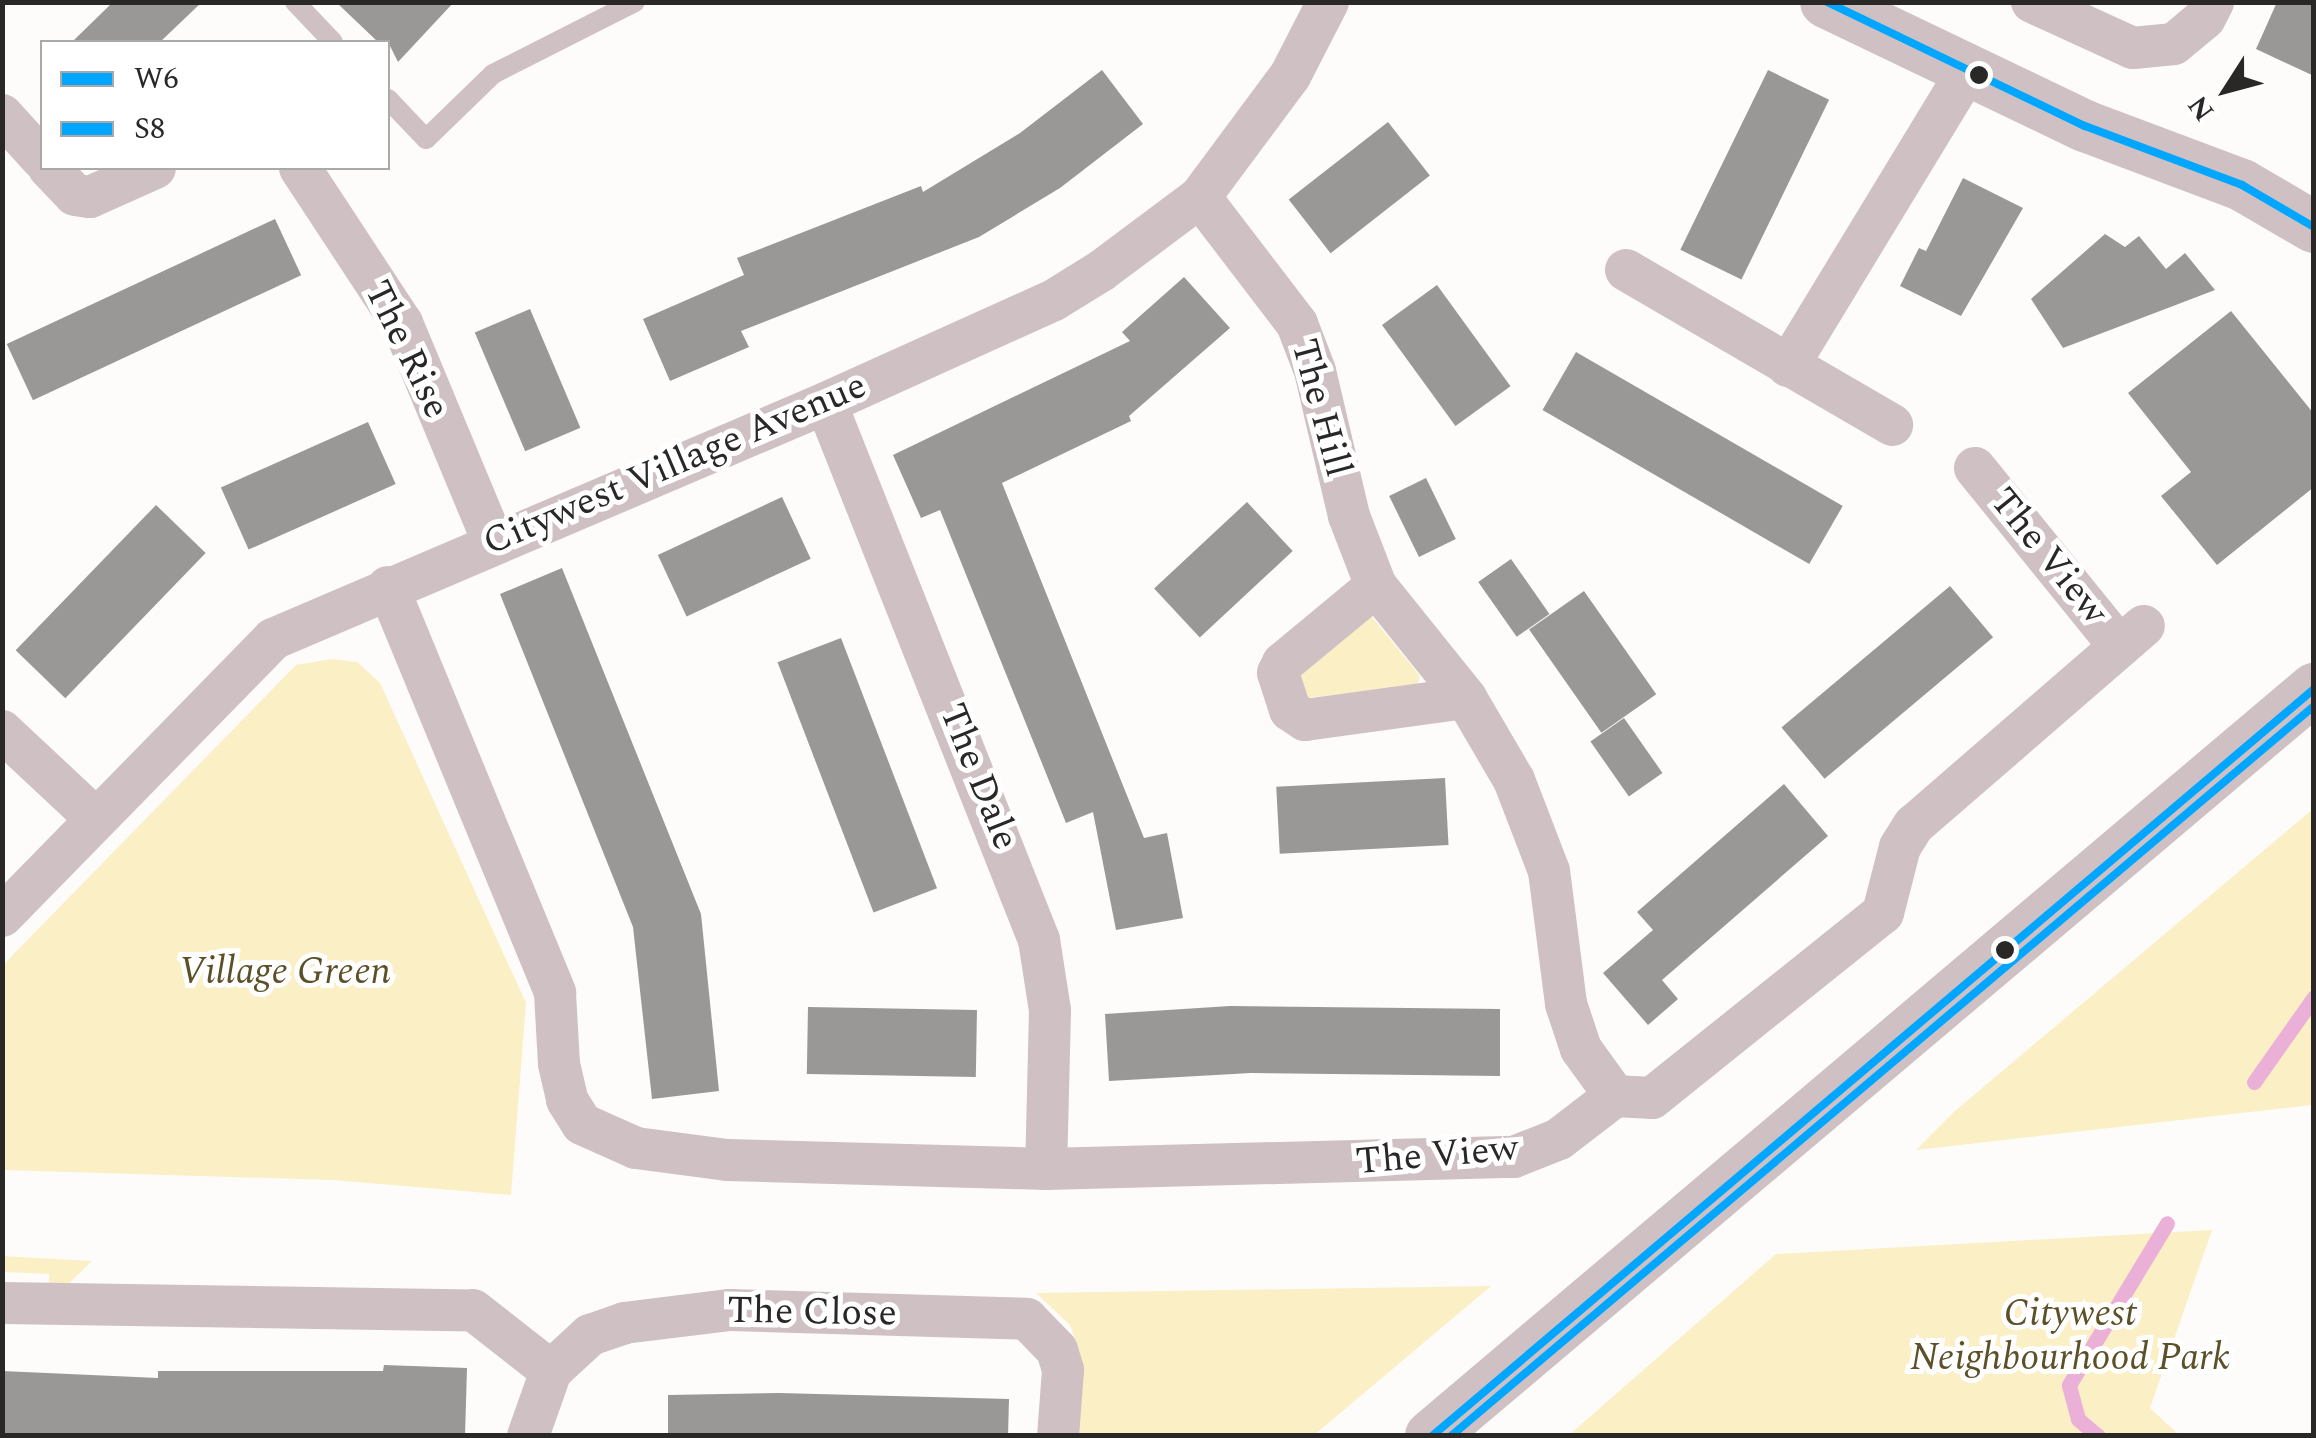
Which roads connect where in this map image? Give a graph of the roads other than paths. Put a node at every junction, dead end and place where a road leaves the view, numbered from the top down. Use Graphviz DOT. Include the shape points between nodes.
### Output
graph roads {
  1 [pos="295,2"];
  2 [pos="635,2"];
  3 [pos="1328,2"];
  4 [pos="1826,2"];
  5 [pos="2032,2"];
  6 [pos="2212,2"];
  7 [pos="331,40"];
  8 [pos="1968,70"];
  9 [pos="390,101"];
  10 [pos="2,116"];
  11 [pos="40,156"];
  12 [pos="51,170"];
  13 [pos="151,170"];
  14 [pos="301,170"];
  15 [pos="1200,197"];
  16 [pos="2314,227"];
  17 [pos="1626,270"];
  18 [pos="1788,366"];
  19 [pos="826,403"];
  20 [pos="1892,425"];
  21 [pos="1975,468"];
  22 [pos="493,542"];
  23 [pos="1376,586"];
  24 [pos="388,587"];
  25 [pos="2314,689"];
  26 [pos="1466,698"];
  27 [pos="2,731"];
  28 [pos="95,818"];
  29 [pos="2,916"];
  30 [pos="1615,1096"];
  31 [pos="1046,1169"];
  32 [pos="2,1303"];
  33 [pos="550,1371"];
  34 [pos="528,1436"];
  35 [pos="1058,1436"];
  36 [pos="1431,1436"];
  1 -- 7 [label="lane"];
  2 -- 9 [label="lane" via="493,74 426,139"];
  3 -- 15 [label="street, Citywest Village Avenue" via="1290,76"];
  4 -- 8 [label="street"];
  5 -- 6 [label="street" via="2132,48 2174,44 2206,18"];
  8 -- 16 [label="street" via="2085,126 2242,185"];
  8 -- 18 [label="street"];
  10 -- 11 [label="street"];
  12 -- 13 [label="street" via="75,195 90,197"];
  14 -- 22 [label="street, The Rise" via="402,323"];
  15 -- 19 [label="street, Citywest Village Avenue" via="1054,300"];
  15 -- 23 [label="street, The Hill" via="1298,324 1316,371 1349,516"];
  17 -- 18 [label="street"];
  18 -- 20 [label="street"];
  19 -- 22 [label="street, Citywest Village Avenue"];
  19 -- 31 [label="street, The Dale" via="1039,940 1050,1010"];
  21 -- 30 [label="street, The View" via="2132,636 1914,825 1900,847 1883,913 1661,1093"];
  22 -- 24 [label="street, Citywest Village Avenue"];
  23 -- 26 [label="street, The Hill"];
  23 -- 26 [label="street" via="1283,663 1278,673 1290,710 1305,720"];
  24 -- 28 [label="street, Citywest Village Avenue" via="260,650"];
  24 -- 31 [label="street, The View" via="555,993 567,1100 582,1124 660,1153 727,1160"];
  25 -- 36 [label="street"];
  26 -- 30 [label="street, The Hill" via="1514,780 1549,871 1566,1004 1582,1049"];
  27 -- 28 [label="street"];
  28 -- 29 [label="street, Citywest Village Avenue"];
  30 -- 31 [label="street, The View" via="1559,1139 1514,1157"];
  32 -- 33 [label="street" via="473,1310"];
  33 -- 34 [label="street"];
  33 -- 35 [label="street, The Close" via="606,1328 667,1316 730,1310 1014,1316 1037,1324 1058,1350"];
}
